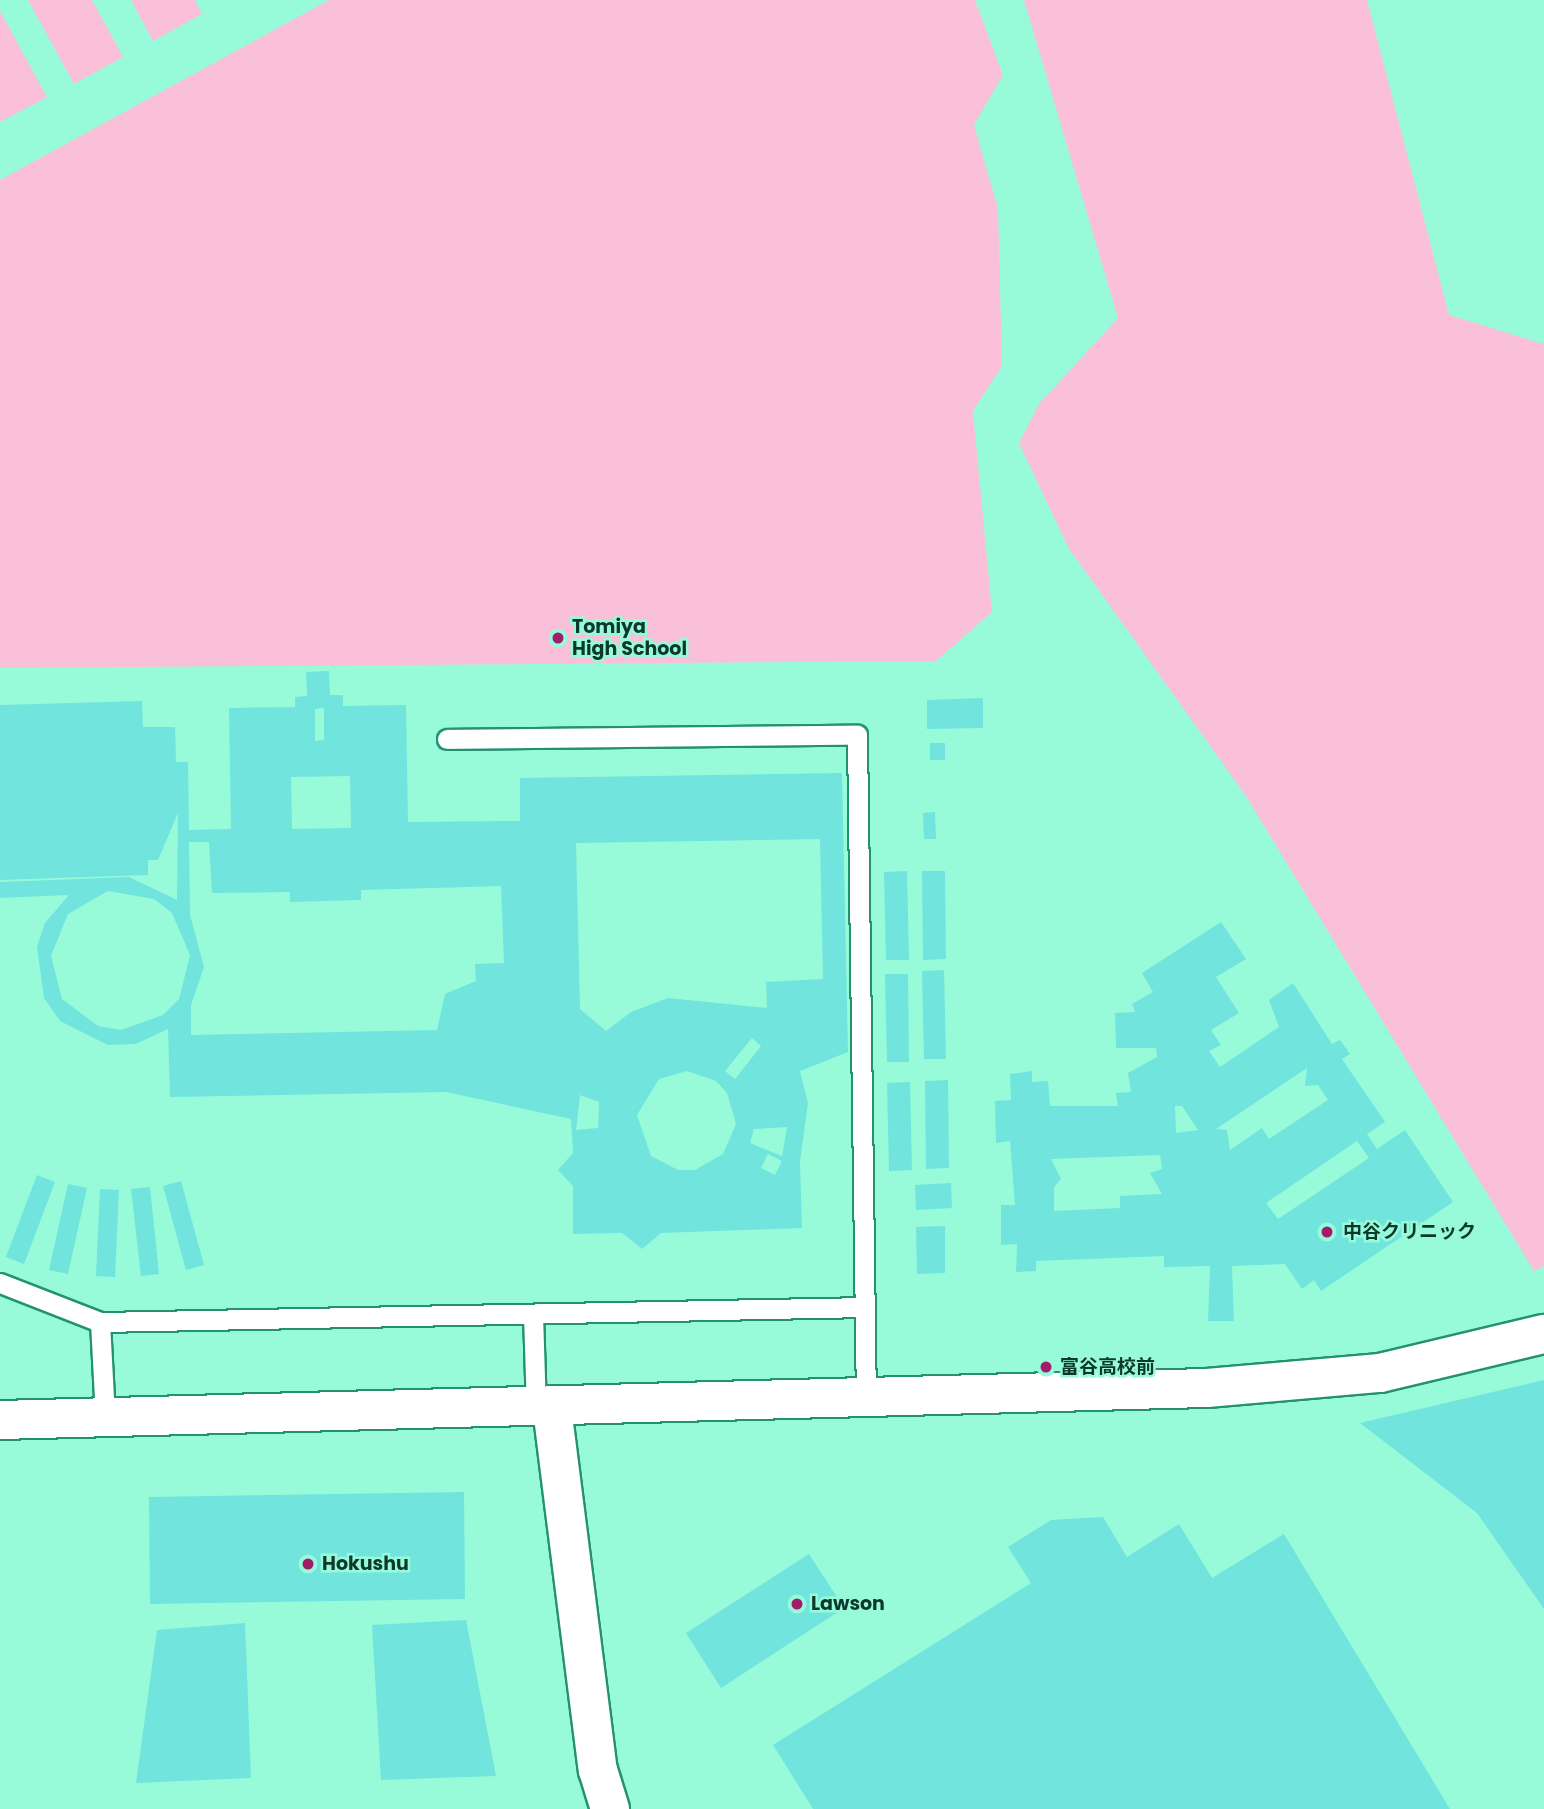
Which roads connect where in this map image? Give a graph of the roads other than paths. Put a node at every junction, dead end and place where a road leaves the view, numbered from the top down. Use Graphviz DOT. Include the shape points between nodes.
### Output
graph roads {
  1 [pos="447,739"];
  2 [pos="0,1283"];
  3 [pos="864,1307"];
  4 [pos="533,1314"];
  5 [pos="100,1322"];
  6 [pos="1544,1334"];
  7 [pos="866,1401"];
  8 [pos="544,1408"];
  9 [pos="105,1418"];
  10 [pos="0,1420"];
  11 [pos="610,1809"];
  1 -- 3 [label="lane" via="857,735"];
  2 -- 5 [label="lane"];
  3 -- 4 [label="lane"];
  3 -- 7 [label="lane"];
  4 -- 5 [label="lane"];
  4 -- 8 [label="lane"];
  5 -- 9 [label="lane"];
  6 -- 7 [label="street" via="1380,1373 1207,1388"];
  7 -- 8 [label="street"];
  8 -- 9 [label="street"];
  8 -- 11 [label="street" via="598,1770"];
  9 -- 10 [label="street"];
}
